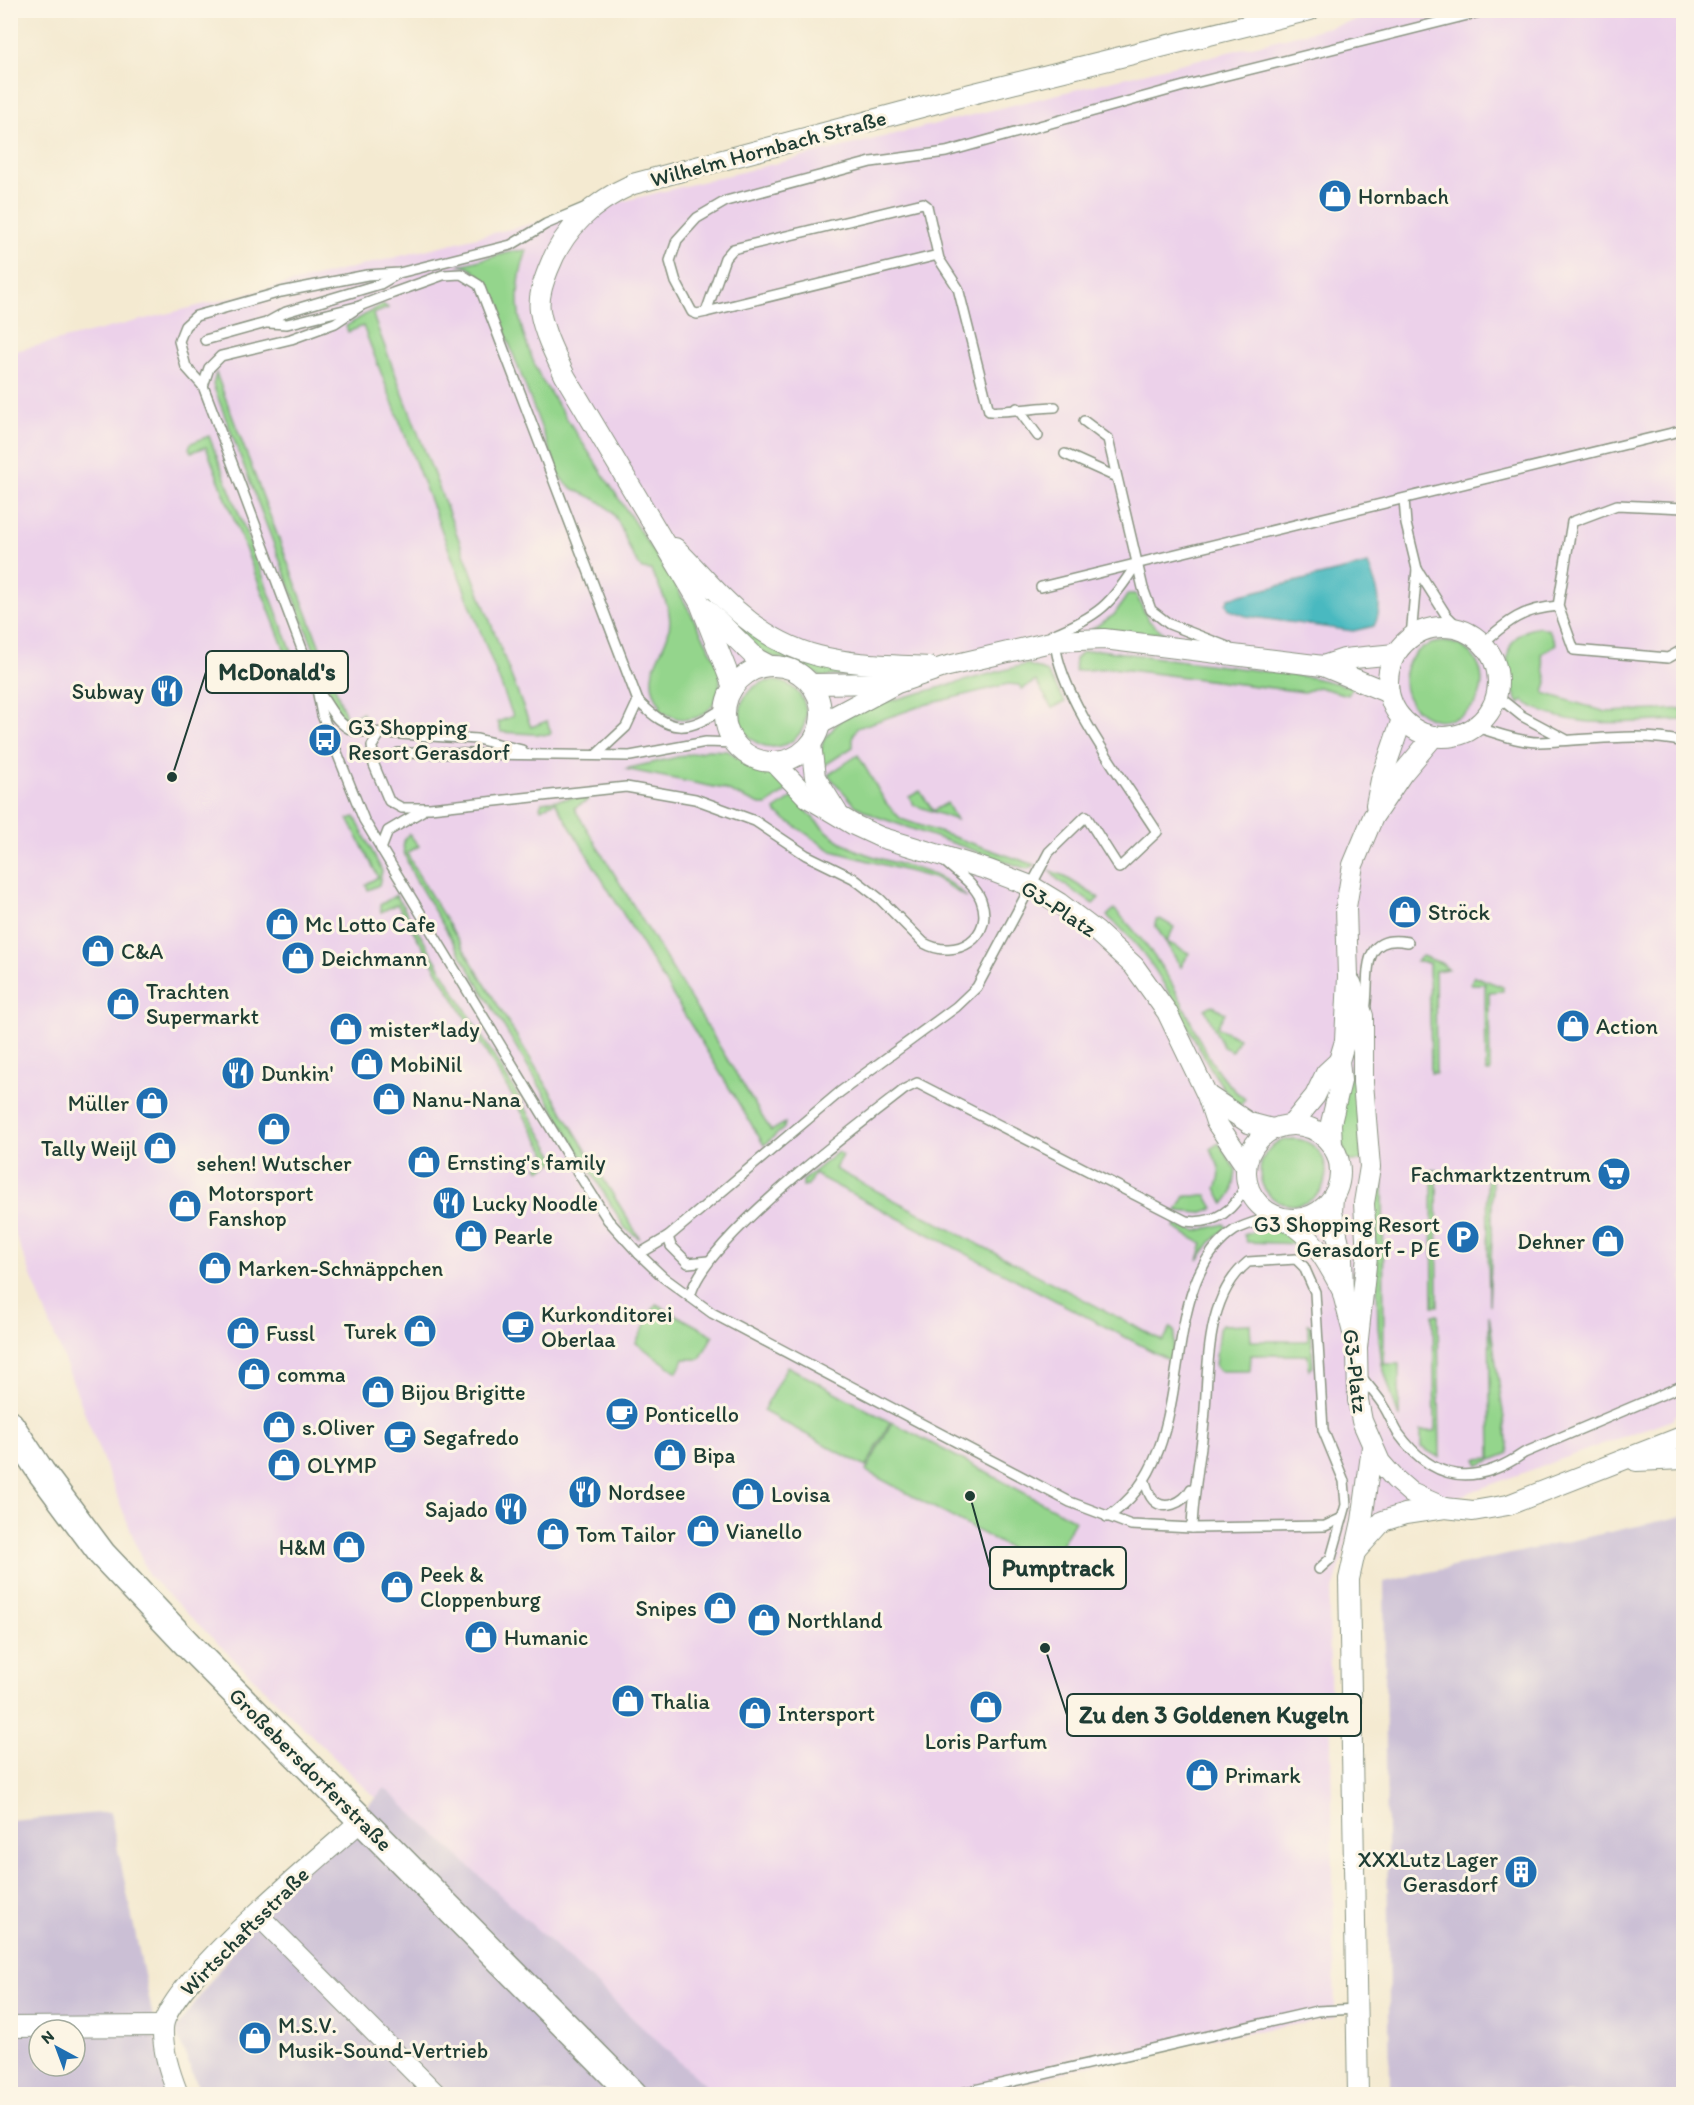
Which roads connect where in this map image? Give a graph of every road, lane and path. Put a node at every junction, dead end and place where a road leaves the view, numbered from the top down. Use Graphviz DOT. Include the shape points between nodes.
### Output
graph roads {
  1 [pos="1310,10"];
  2 [pos="1488,10"];
  3 [pos="597,202"];
  4 [pos="938,255"];
  5 [pos="399,273"];
  6 [pos="362,305"];
  7 [pos="706,312"];
  8 [pos="266,323"];
  9 [pos="205,340"];
  10 [pos="203,386"];
  11 [pos="1055,407"];
  12 [pos="1017,408"];
  13 [pos="1084,421"];
  14 [pos="1683,430"];
  15 [pos="1038,436"];
  16 [pos="1065,454"];
  17 [pos="1116,477"];
  18 [pos="1404,499"];
  19 [pos="1683,508"];
  20 [pos="658,533"];
  21 [pos="1137,563"];
  22 [pos="1417,569"];
  23 [pos="1041,587"];
  24 [pos="700,603"];
  25 [pos="1558,606"];
  26 [pos="1460,629"];
  27 [pos="1411,637"];
  28 [pos="1055,641"];
  29 [pos="1483,643"];
  30 [pos="1024,646"];
  31 [pos="1683,649"];
  32 [pos="1395,654"];
  33 [pos="1250,656"];
  34 [pos="770,666"];
  35 [pos="1323,666"];
  36 [pos="944,667"];
  37 [pos="897,683"];
  38 [pos="811,684"];
  39 [pos="733,687"];
  40 [pos="317,689"];
  41 [pos="1389,693"];
  42 [pos="1497,696"];
  43 [pos="638,701"];
  44 [pos="725,707"];
  45 [pos="1402,719"];
  46 [pos="820,724"];
  47 [pos="1474,727"];
  48 [pos="381,732"];
  49 [pos="1434,736"];
  50 [pos="1565,739"];
  51 [pos="1683,742"];
  52 [pos="735,743"];
  53 [pos="811,744"];
  54 [pos="398,753"];
  55 [pos="533,753"];
  56 [pos="597,754"];
  57 [pos="774,762"];
  58 [pos="430,808"];
  59 [pos="837,812"];
  60 [pos="1373,817"];
  61 [pos="381,849"];
  62 [pos="941,857"];
  63 [pos="1031,886"];
  64 [pos="1408,942"];
  65 [pos="1348,977"];
  66 [pos="1364,1016"];
  67 [pos="1339,1060"];
  68 [pos="1207,1095"];
  69 [pos="1292,1124"];
  70 [pos="1272,1129"];
  71 [pos="1332,1145"];
  72 [pos="1246,1174"];
  73 [pos="1333,1197"];
  74 [pos="1279,1217"];
  75 [pos="668,1237"];
  76 [pos="639,1254"];
  77 [pos="708,1261"];
  78 [pos="1343,1294"];
  79 [pos="690,1297"];
  80 [pos="1357,1348"];
  81 [pos="1357,1371"];
  82 [pos="1683,1385"];
  83 [pos="10,1425"];
  84 [pos="1683,1436"];
  85 [pos="1372,1447"];
  86 [pos="1683,1459"];
  87 [pos="1625,1461"];
  88 [pos="1144,1479"];
  89 [pos="1194,1484"];
  90 [pos="1445,1508"];
  91 [pos="1107,1517"];
  92 [pos="1340,1519"];
  93 [pos="1192,1528"];
  94 [pos="1354,1552"];
  95 [pos="1319,1569"];
  96 [pos="362,1820"];
  97 [pos="257,1914"];
  98 [pos="1358,2009"];
  99 [pos="163,2026"];
  100 [pos="10,2027"];
  101 [pos="178,2094"];
  102 [pos="436,2094"];
  103 [pos="633,2094"];
  104 [pos="957,2094"];
  105 [pos="1358,2094"];
  1 -- 3 [label="street, Wilhelm Hornbach Straße" via="719,160 633,184"];
  2 -- 7 [label="lane" via="1191,84 946,152 871,162 726,201 697,218 677,240 670,261 692,312"];
  3 -- 5 [label="lane" via="546,224 511,245"];
  3 -- 20 [label="street, Wilhelm Hornbach Straße" via="566,234 552,259 542,285 540,309 548,341 565,376"];
  4 -- 7 [label="lane"];
  4 -- 7 [label="lane" via="927,206 922,203 732,249"];
  4 -- 12 [label="lane" via="958,288 987,408 997,412"];
  5 -- 8 [label="lane" via="380,284 286,312"];
  5 -- 10 [label="lane" via="367,275 292,290 196,316 185,326 179,341 186,367"];
  6 -- 8 [label="lane" via="287,324"];
  6 -- 10 [label="lane" via="335,323 291,339 221,356 209,368"];
  6 -- 43 [label="lane" via="443,275 461,274 480,285"];
  8 -- 9 [label="lane"];
  10 -- 40 [label="lane"];
  11 -- 12 [label="lane"];
  12 -- 15 [label="lane"];
  13 -- 17 [label="lane" via="1108,439"];
  14 -- 18 [label="lane"];
  16 -- 17 [label="lane"];
  17 -- 21 [label="lane"];
  18 -- 21 [label="lane"];
  18 -- 22 [label="lane"];
  19 -- 25 [label="lane" via="1617,505 1572,522"];
  20 -- 24 [label="street, Wilhelm Hornbach Straße"];
  20 -- 36 [label="street, Wilhelm Hornbach Straße" via="738,612 770,636 804,653 840,663"];
  21 -- 23 [label="lane"];
  21 -- 30 [label="lane" via="1102,610"];
  21 -- 33 [label="lane" via="1151,610 1169,624"];
  22 -- 26 [label="lane" via="1446,615"];
  22 -- 27 [label="lane"];
  24 -- 34 [label="street, Wilhelm Hornbach Straße" via="757,659"];
  24 -- 39 [label="street, Wilhelm Hornbach Straße"];
  25 -- 29 [label="lane" via="1532,608 1506,622"];
  25 -- 31 [label="lane" via="1574,650 1668,658"];
  26 -- 27 [label="street" via="1430,628"];
  26 -- 29 [label="street"];
  27 -- 32 [label="street"];
  28 -- 30 [label="street, Wilhelm Hornbach Straße"];
  28 -- 33 [label="street, Wilhelm Hornbach Straße" via="1104,639"];
  28 -- 63 [label="lane" via="1057,662 1080,710 1157,832 1119,868 1086,816 1049,852"];
  29 -- 42 [label="street" via="1497,670"];
  30 -- 36 [label="street, Wilhelm Hornbach Straße"];
  32 -- 35 [label="street, Wilhelm Hornbach Straße" via="1344,659"];
  32 -- 41 [label="street"];
  33 -- 35 [label="street, Wilhelm Hornbach Straße"];
  34 -- 38 [label="street" via="792,670"];
  34 -- 39 [label="street" via="748,672"];
  35 -- 41 [label="street, Wilhelm Hornbach Straße"];
  36 -- 37 [label="street, Wilhelm Hornbach Straße"];
  37 -- 38 [label="street, Wilhelm Hornbach Straße"];
  37 -- 46 [label="street, Wilhelm Hornbach Straße"];
  38 -- 46 [label="street" via="819,698"];
  39 -- 44 [label="street"];
  40 -- 48 [label="lane" via="344,727 354,732"];
  40 -- 61 [label="lane" via="330,737 364,820"];
  41 -- 45 [label="street"];
  42 -- 47 [label="street"];
  42 -- 50 [label="lane" via="1522,716"];
  43 -- 44 [label="lane" via="655,719 671,726 703,723"];
  43 -- 56 [label="lane" via="626,727"];
  44 -- 52 [label="street" via="725,722"];
  45 -- 49 [label="street" via="1418,731"];
  45 -- 60 [label="street"];
  46 -- 53 [label="street"];
  47 -- 49 [label="street" via="1453,736"];
  47 -- 50 [label="lane" via="1536,742"];
  48 -- 55 [label="lane" via="477,739"];
  48 -- 58 [label="lane" via="372,746 374,765 389,801 402,808"];
  49 -- 60 [label="street"];
  50 -- 51 [label="lane"];
  52 -- 56 [label="lane" via="706,742 630,756"];
  52 -- 57 [label="street" via="756,759"];
  53 -- 57 [label="street" via="789,759"];
  53 -- 59 [label="street, G3-Platz" via="815,777"];
  54 -- 55 [label="lane"];
  55 -- 56 [label="lane"];
  57 -- 59 [label="street, G3-Platz" via="807,797"];
  58 -- 61 [label="lane" via="411,814 388,831"];
  58 -- 62 [label="lane" via="626,787 695,799 755,821 806,855 853,878 880,899 924,944 954,950 964,947 978,933 983,910 977,893"];
  59 -- 62 [label="street, G3-Platz" via="880,837"];
  60 -- 65 [label="street" via="1353,864 1346,907"];
  61 -- 76 [label="lane" via="608,1220"];
  62 -- 63 [label="street, G3-Platz"];
  63 -- 68 [label="street, G3-Platz" via="1085,922 1134,966 1167,1012"];
  63 -- 75 [label="lane" via="976,987 956,1007 798,1126"];
  64 -- 66 [label="lane" via="1384,941 1373,951 1369,958"];
  65 -- 66 [label="street"];
  65 -- 67 [label="street" via="1345,1041"];
  66 -- 80 [label="street" via="1363,1083 1370,1167 1364,1203 1367,1256"];
  67 -- 69 [label="street"];
  67 -- 71 [label="street, G3-Platz" via="1341,1081 1331,1123"];
  68 -- 70 [label="street" via="1249,1123"];
  68 -- 72 [label="street, G3-Platz" via="1216,1122"];
  69 -- 70 [label="street"];
  69 -- 71 [label="street" via="1313,1128"];
  70 -- 72 [label="street" via="1254,1145"];
  71 -- 73 [label="street, G3-Platz" via="1340,1171"];
  72 -- 74 [label="street, G3-Platz" via="1255,1201"];
  72 -- 77 [label="lane" via="1242,1194 1225,1213 1200,1222 1186,1221 917,1083 840,1140 747,1221"];
  73 -- 74 [label="street" via="1317,1213 1303,1218"];
  73 -- 78 [label="street, G3-Platz"];
  74 -- 78 [label="street, G3-Platz" via="1300,1228 1313,1242"];
  74 -- 88 [label="lane" via="1236,1230 1207,1257 1190,1296 1175,1392"];
  75 -- 76 [label="lane"];
  75 -- 77 [label="lane" via="671,1246 688,1263"];
  76 -- 79 [label="lane"];
  77 -- 79 [label="lane" via="693,1282"];
  78 -- 80 [label="street, G3-Platz"];
  79 -- 91 [label="lane" via="798,1360 1070,1502"];
  80 -- 81 [label="street, G3-Platz"];
  81 -- 82 [label="lane" via="1410,1448 1430,1464 1465,1476 1505,1466 1524,1453"];
  81 -- 85 [label="street, G3-Platz" via="1362,1421"];
  83 -- 96 [label="street, Großebersdorferstraße" via="102,1554"];
  84 -- 87 [label="street"];
  85 -- 90 [label="street, G3-Platz" via="1380,1462 1411,1493"];
  85 -- 94 [label="street, G3-Platz"];
  86 -- 87 [label="street"];
  87 -- 90 [label="street" via="1508,1505 1473,1511"];
  88 -- 89 [label="lane" via="1152,1499 1163,1505 1187,1497"];
  88 -- 91 [label="lane" via="1131,1499"];
  89 -- 92 [label="lane" via="1203,1432 1211,1336 1227,1286 1248,1262 1296,1259 1310,1280 1318,1313 1323,1430 1344,1481 1346,1506"];
  89 -- 93 [label="lane"];
  90 -- 94 [label="street" via="1383,1521"];
  91 -- 93 [label="lane" via="1131,1525"];
  92 -- 93 [label="lane" via="1325,1526"];
  92 -- 95 [label="lane" via="1331,1558"];
  94 -- 98 [label="street, G3-Platz" via="1349,1579 1349,1694"];
  96 -- 97 [label="street, Wirtschaftsstraße"];
  96 -- 103 [label="street, Großebersdorferstraße"];
  97 -- 99 [label="street, Wirtschaftsstraße" via="182,1988"];
  97 -- 102 [label="street"];
  98 -- 104 [label="lane" via="1317,2011"];
  98 -- 105 [label="street, G3-Platz"];
  99 -- 100 [label="street"];
  99 -- 101 [label="street" via="169,2070"];
}
